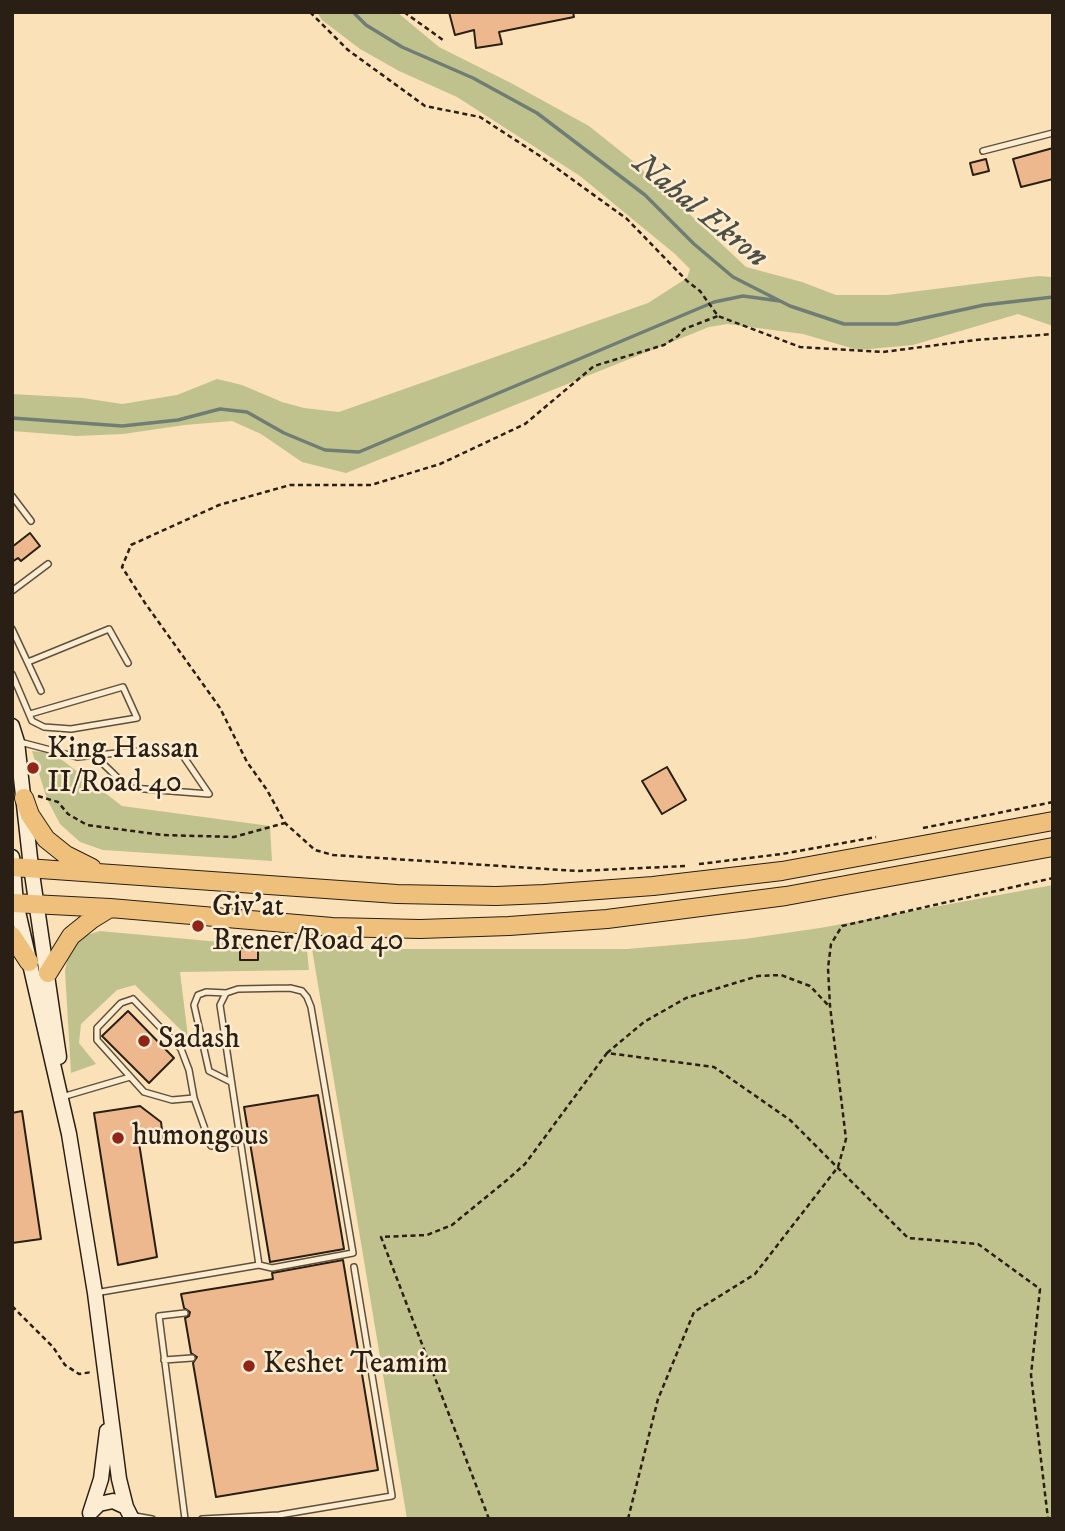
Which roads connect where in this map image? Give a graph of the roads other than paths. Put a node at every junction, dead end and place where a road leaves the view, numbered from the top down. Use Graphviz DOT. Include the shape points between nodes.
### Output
graph roads {
  1 [pos="1053,133"];
  2 [pos="983,151"];
  3 [pos="12,496"];
  4 [pos="31,521"];
  5 [pos="48,564"];
  6 [pos="12,591"];
  7 [pos="12,629"];
  8 [pos="28,662"];
  9 [pos="128,663"];
  10 [pos="12,674"];
  11 [pos="41,691"];
  12 [pos="30,713"];
  13 [pos="12,726"];
  14 [pos="17,742"];
  15 [pos="94,755"];
  16 [pos="24,798"];
  17 [pos="1053,821"];
  18 [pos="1053,847"];
  19 [pos="17,865"];
  20 [pos="112,874"];
  21 [pos="14,903"];
  22 [pos="36,903"];
  23 [pos="110,908"];
  24 [pos="12,936"];
  25 [pos="29,962"];
  26 [pos="48,973"];
  27 [pos="226,993"];
  28 [pos="130,1077"];
  29 [pos="231,1082"];
  30 [pos="61,1097"];
  31 [pos="194,1098"];
  32 [pos="240,1142"];
  33 [pos="258,1265"];
  34 [pos="354,1267"];
  35 [pos="95,1293"];
  36 [pos="184,1313"];
  37 [pos="192,1358"];
  38 [pos="164,1360"];
  39 [pos="107,1388"];
  40 [pos="129,1513"];
  41 [pos="89,1516"];
  42 [pos="152,1519"];
  43 [pos="185,1519"];
  44 [pos="202,1519"];
  1 -- 2 [label="lane"];
  3 -- 4 [label="lane"];
  5 -- 6 [label="lane"];
  7 -- 8 [label="lane"];
  8 -- 9 [label="lane" via="109,629"];
  8 -- 11 [label="lane"];
  10 -- 12 [label="lane"];
  12 -- 12 [label="lane" via="32,720 44,727 71,729 137,718 123,687"];
  13 -- 14 [label="street"];
  14 -- 15 [label="lane" via="69,756"];
  14 -- 16 [label="street"];
  15 -- 15 [label="lane" via="132,788 209,794 177,747"];
  16 -- 19 [label="street"];
  16 -- 20 [label="highway" via="37,827 55,849"];
  17 -- 20 [label="highway" via="795,869 594,891 397,894"];
  18 -- 23 [label="highway" via="774,898 509,926 332,927"];
  19 -- 20 [label="highway"];
  19 -- 21 [label="street"];
  19 -- 22 [label="street"];
  21 -- 22 [label="highway"];
  21 -- 25 [label="street"];
  22 -- 23 [label="highway"];
  22 -- 26 [label="street"];
  23 -- 26 [label="highway" via="71,936"];
  24 -- 25 [label="highway"];
  25 -- 30 [label="street"];
  26 -- 30 [label="street"];
  27 -- 29 [label="lane" via="220,1005"];
  27 -- 29 [label="lane" via="198,995 194,1005 209,1071"];
  27 -- 33 [label="lane" via="290,988 307,996 353,1253 272,1268"];
  28 -- 30 [label="lane"];
  28 -- 31 [label="lane" via="144,1092 172,1100"];
  28 -- 31 [label="lane" via="97,1040 97,1028 121,1003 133,999 181,1049"];
  29 -- 32 [label="lane"];
  30 -- 35 [label="street"];
  31 -- 32 [label="lane" via="211,1146"];
  32 -- 33 [label="lane"];
  33 -- 35 [label="lane"];
  34 -- 44 [label="lane" via="392,1496 279,1515"];
  35 -- 39 [label="street"];
  36 -- 38 [label="lane" via="159,1316"];
  37 -- 38 [label="lane"];
  38 -- 43 [label="lane"];
  39 -- 40 [label="street" via="119,1479"];
  39 -- 41 [label="street" via="104,1463"];
  40 -- 41 [label="street" via="113,1501 99,1504"];
  40 -- 42 [label="lane"];
}
